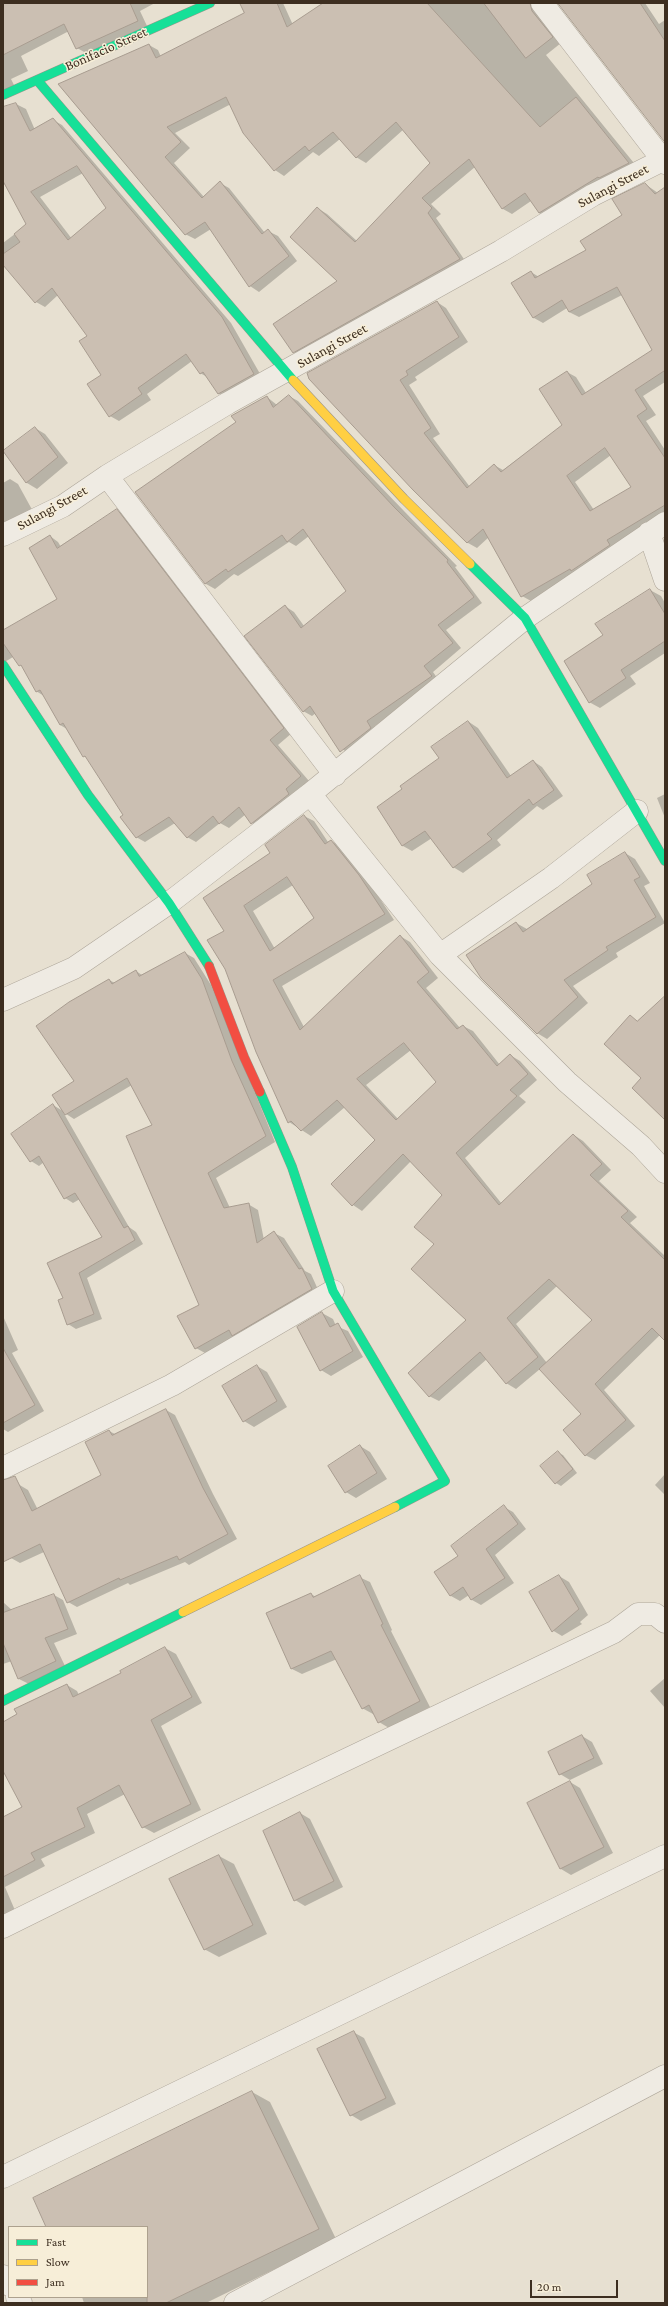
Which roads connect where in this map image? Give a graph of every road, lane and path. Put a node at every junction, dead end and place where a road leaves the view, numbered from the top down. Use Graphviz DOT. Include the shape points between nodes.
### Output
graph roads {
  1 [pos="210,3"];
  2 [pos="542,3"];
  3 [pos="37,80"];
  4 [pos="3,94"];
  5 [pos="664,162"];
  6 [pos="285,372"];
  7 [pos="107,476"];
  8 [pos="657,528"];
  9 [pos="3,535"];
  10 [pos="665,580"];
  11 [pos="525,618"];
  12 [pos="3,665"];
  13 [pos="335,775"];
  14 [pos="310,794"];
  15 [pos="637,811"];
  16 [pos="665,861"];
  17 [pos="169,903"];
  18 [pos="440,955"];
  19 [pos="3,1000"];
  20 [pos="665,1172"];
  21 [pos="332,1290"];
  22 [pos="3,1468"];
  23 [pos="665,1622"];
  24 [pos="3,1701"];
  25 [pos="665,1856"];
  26 [pos="3,1927"];
  27 [pos="665,2076"];
  28 [pos="3,2177"];
  29 [pos="235,2303"];
  1 -- 3 [label="street, Bonifacio Street"];
  2 -- 5 [label="street"];
  3 -- 4 [label="street, Bonifacio Street"];
  3 -- 6 [label="street"];
  5 -- 6 [label="street, Sulangi Street" via="593,195 501,251"];
  6 -- 7 [label="street, Sulangi Street"];
  6 -- 11 [label="street" via="404,499"];
  7 -- 9 [label="street, Sulangi Street" via="63,506"];
  7 -- 13 [label="street"];
  8 -- 10 [label="street"];
  8 -- 11 [label="street"];
  11 -- 13 [label="street"];
  11 -- 15 [label="street"];
  12 -- 17 [label="street" via="88,795"];
  13 -- 14 [label="street"];
  14 -- 17 [label="street"];
  14 -- 18 [label="street"];
  15 -- 16 [label="street"];
  15 -- 18 [label="street" via="551,878"];
  17 -- 19 [label="street" via="74,968"];
  17 -- 21 [label="street" via="213,973 244,1057 274,1119"];
  18 -- 20 [label="street" via="567,1082 641,1146"];
  21 -- 22 [label="street" via="172,1385"];
  21 -- 24 [label="street" via="445,1481"];
  23 -- 26 [label="street" via="654,1614 638,1614 614,1632 207,1826"];
  25 -- 28 [label="street"];
  27 -- 29 [label="street"];
}
